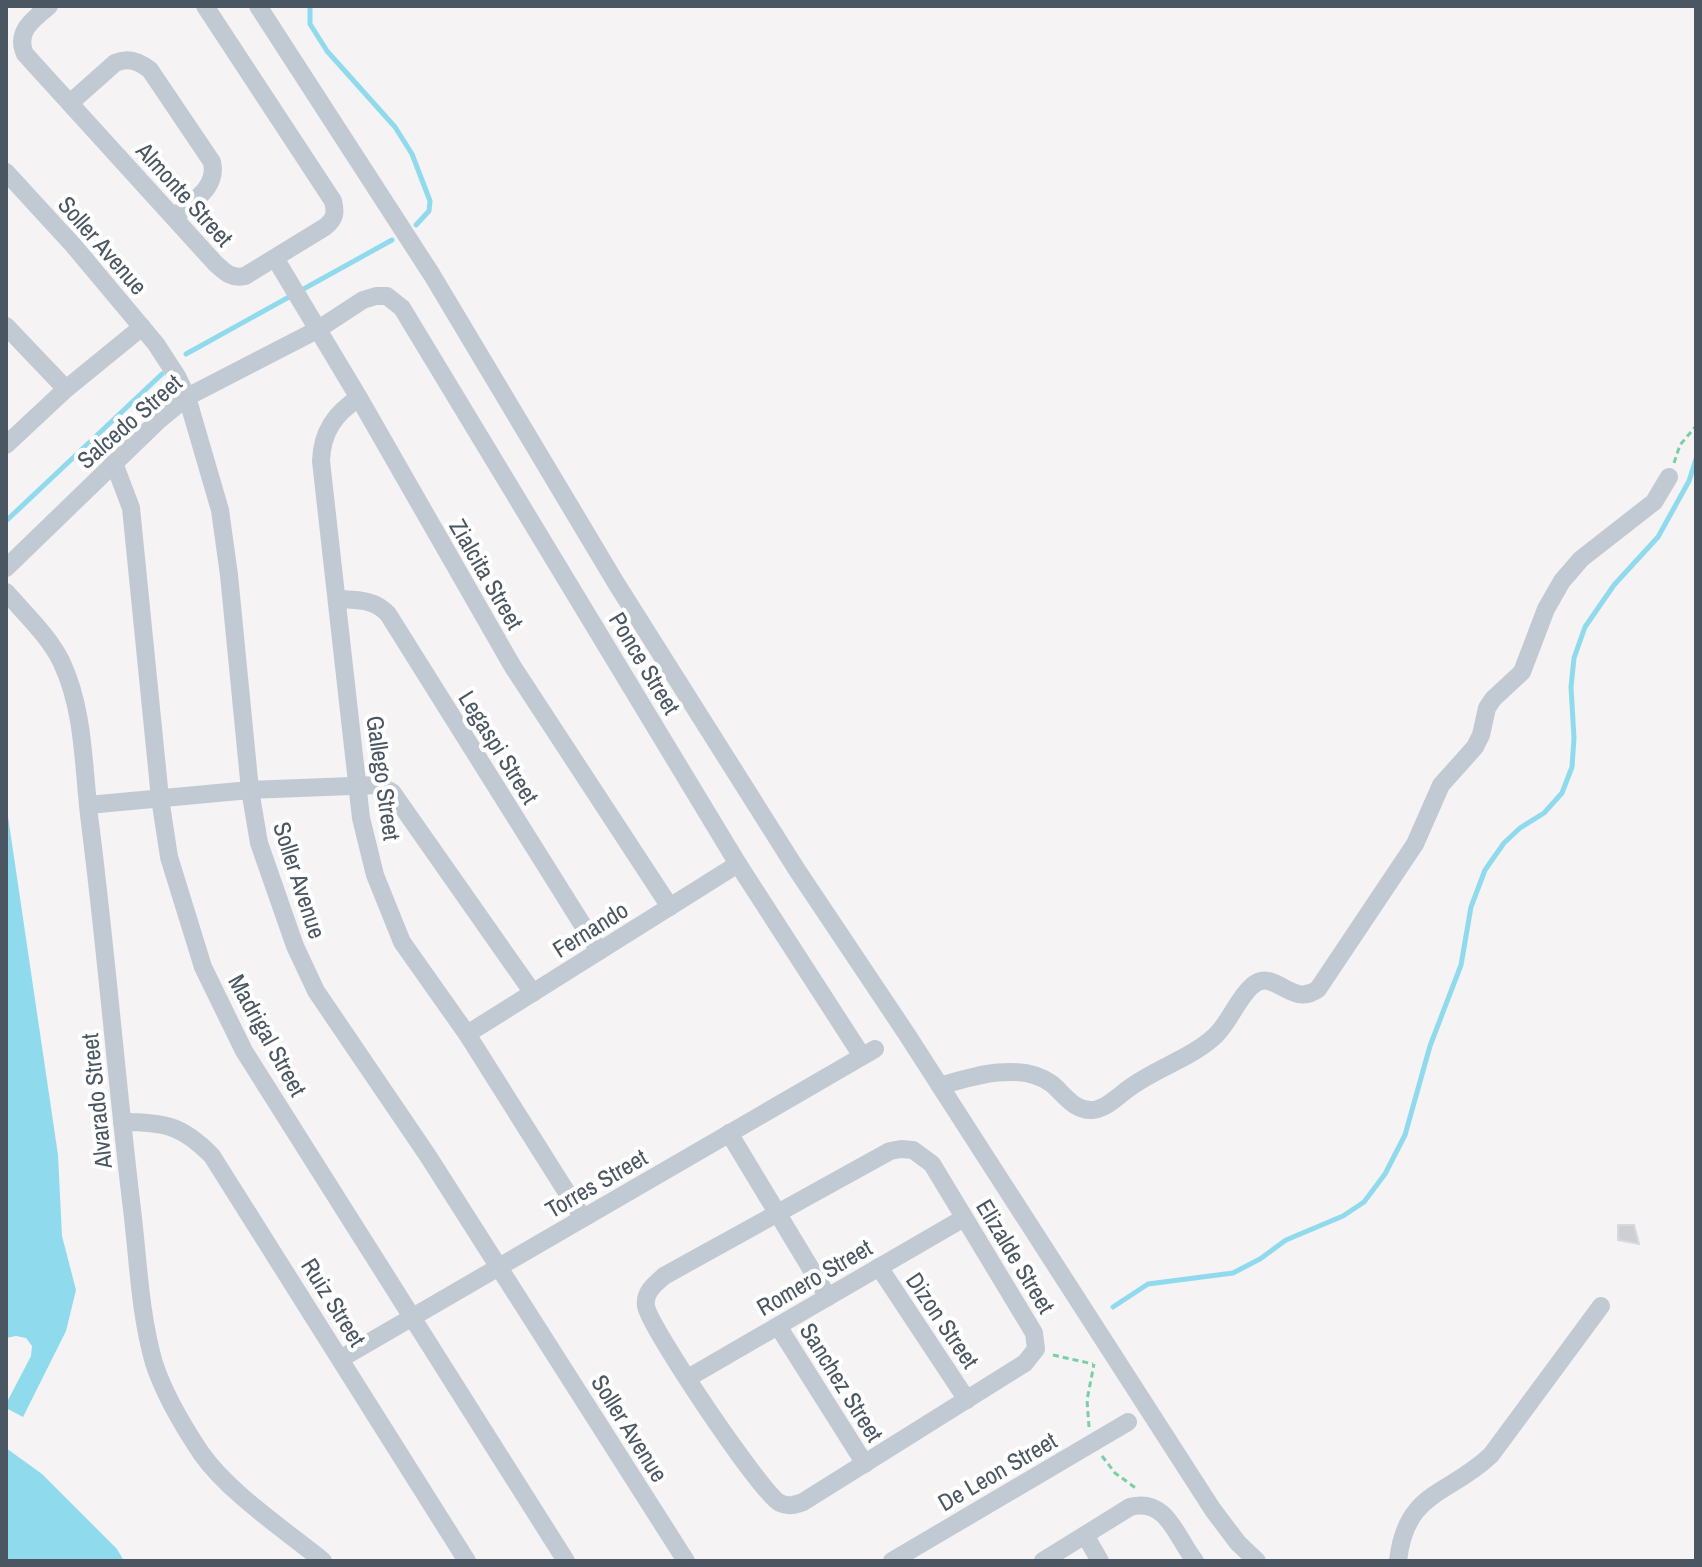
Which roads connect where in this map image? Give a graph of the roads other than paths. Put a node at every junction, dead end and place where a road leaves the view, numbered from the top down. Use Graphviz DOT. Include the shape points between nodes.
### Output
graph roads {
  1 [pos="49,6"];
  2 [pos="205,6"];
  3 [pos="258,6"];
  4 [pos="70,103"];
  5 [pos="6,172"];
  6 [pos="174,217"];
  7 [pos="275,258"];
  8 [pos="387,296"];
  9 [pos="6,326"];
  10 [pos="142,327"];
  11 [pos="317,330"];
  12 [pos="66,389"];
  13 [pos="187,397"];
  14 [pos="359,398"];
  15 [pos="6,445"];
  16 [pos="114,463"];
  17 [pos="1669,477"];
  18 [pos="6,568"];
  19 [pos="6,592"];
  20 [pos="338,599"];
  21 [pos="359,785"];
  22 [pos="250,790"];
  23 [pos="160,798"];
  24 [pos="88,805"];
  25 [pos="738,864"];
  26 [pos="670,907"];
  27 [pos="599,951"];
  28 [pos="533,993"];
  29 [pos="467,1034"];
  30 [pos="869,1052"];
  31 [pos="940,1086"];
  32 [pos="122,1122"];
  33 [pos="729,1133"];
  34 [pos="776,1214"];
  35 [pos="583,1218"];
  36 [pos="964,1218"];
  37 [pos="499,1267"];
  38 [pos="879,1267"];
  39 [pos="828,1297"];
  40 [pos="1601,1306"];
  41 [pos="413,1317"];
  42 [pos="778,1326"];
  43 [pos="342,1358"];
  44 [pos="688,1378"];
  45 [pos="967,1400"];
  46 [pos="1128,1422"];
  47 [pos="865,1464"];
  48 [pos="1085,1535"];
  49 [pos="323,1561"];
  50 [pos="467,1561"];
  51 [pos="566,1561"];
  52 [pos="686,1561"];
  53 [pos="892,1561"];
  54 [pos="1043,1561"];
  55 [pos="1100,1561"];
  56 [pos="1195,1561"];
  57 [pos="1257,1561"];
  58 [pos="1398,1561"];
  1 -- 4 [label="street, Almonte Street" via="25,29 21,45"];
  2 -- 7 [label="street, Almonte Street" via="333,201 331,222"];
  3 -- 31 [label="street" via="432,275 616,583 797,870"];
  4 -- 6 [label="street, Almonte Street"];
  4 -- 6 [label="street" via="122,60 150,70 212,162 214,173 205,191"];
  5 -- 10 [label="street, Soller Avenue"];
  6 -- 7 [label="street, Almonte Street" via="231,276 245,276"];
  7 -- 11 [label="street, Zialcita Street"];
  8 -- 11 [label="street, Salcedo Street" via="363,300"];
  8 -- 25 [label="street, Ponce Street" via="402,308"];
  9 -- 12 [label="street"];
  10 -- 12 [label="street"];
  10 -- 13 [label="street, Soller Avenue"];
  11 -- 13 [label="street, Salcedo Street"];
  11 -- 14 [label="street, Zialcita Street"];
  12 -- 15 [label="street"];
  13 -- 16 [label="street, Salcedo Street"];
  13 -- 22 [label="street, Soller Avenue" via="220,510"];
  14 -- 20 [label="street, Gallego Street" via="332,421 321,451"];
  14 -- 26 [label="street, Zialcita Street" via="513,667"];
  16 -- 18 [label="street, Salcedo Street"];
  16 -- 23 [label="street, Madrigal Street" via="131,508"];
  17 -- 31 [label="street" via="1654,502 1581,559 1562,581 1522,672 1487,708 1475,747 1441,785 1415,844 1318,989 1302,996 1274,982 1253,985 1213,1038 1090,1111 1027,1073 985,1075"];
  19 -- 24 [label="street, Alvarado Street" via="45,637 72,689"];
  20 -- 21 [label="street, Gallego Street"];
  20 -- 27 [label="street, Legaspi Street" via="375,603 388,614"];
  21 -- 22 [label="street"];
  21 -- 28 [label="street" via="392,792"];
  21 -- 29 [label="street, Gallego Street" via="366,842 402,942"];
  22 -- 23 [label="street"];
  22 -- 37 [label="street, Soller Avenue" via="273,889 316,991"];
  23 -- 24 [label="street"];
  23 -- 41 [label="street, Madrigal Street" via="169,857 203,967 244,1051"];
  24 -- 32 [label="street, Alvarado Street"];
  25 -- 26 [label="street, Fernando"];
  25 -- 30 [label="street, Ponce Street"];
  26 -- 27 [label="street, Fernando"];
  27 -- 28 [label="street, Fernando"];
  28 -- 29 [label="street, Fernando"];
  29 -- 35 [label="street, Gallego Street"];
  30 -- 33 [label="street, Torres Street"];
  31 -- 57 [label="street" via="1213,1510"];
  32 -- 43 [label="street, Ruiz Street" via="150,1122 184,1131 212,1156"];
  32 -- 49 [label="street, Alvarado Street" via="149,1340 165,1389 216,1472"];
  33 -- 34 [label="street"];
  33 -- 35 [label="street, Torres Street"];
  34 -- 36 [label="street, Elizalde Street" via="901,1149 913,1150 932,1164"];
  34 -- 39 [label="street"];
  34 -- 44 [label="street, Elizalde Street" via="664,1276 647,1296 652,1320"];
  35 -- 37 [label="street, Torres Street"];
  36 -- 38 [label="street, Romero Street"];
  36 -- 45 [label="street, Elizalde Street" via="1034,1333 1036,1349 1025,1363"];
  37 -- 41 [label="street, Torres Street"];
  37 -- 52 [label="street, Soller Avenue"];
  38 -- 39 [label="street, Romero Street"];
  38 -- 45 [label="street, Dizon Street"];
  39 -- 42 [label="street, Romero Street"];
  40 -- 58 [label="street" via="1491,1455 1409,1518"];
  41 -- 43 [label="street, Torres Street"];
  41 -- 51 [label="street, Madrigal Street"];
  42 -- 44 [label="street, Romero Street"];
  42 -- 47 [label="street, Sanchez Street"];
  43 -- 50 [label="street, Ruiz Street"];
  44 -- 47 [label="street, Elizalde Street" via="764,1488 781,1504 803,1502"];
  45 -- 47 [label="street, Elizalde Street"];
  46 -- 53 [label="street, De Leon Street"];
  48 -- 54 [label="street"];
  48 -- 55 [label="street"];
  48 -- 56 [label="street" via="1130,1507 1153,1506"];
}
